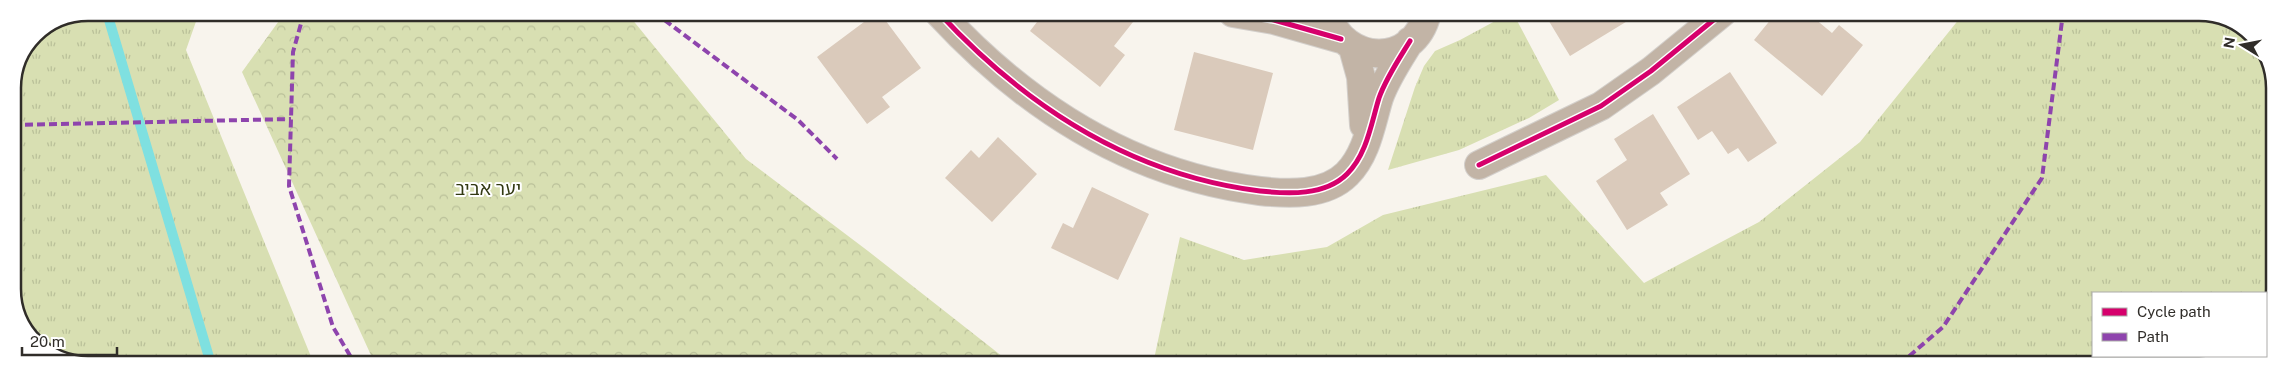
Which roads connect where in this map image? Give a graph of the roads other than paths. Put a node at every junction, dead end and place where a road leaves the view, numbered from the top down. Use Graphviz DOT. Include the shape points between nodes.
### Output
graph roads {
  1 [pos="946,21"];
  2 [pos="1277,21"];
  3 [pos="1329,21"];
  4 [pos="1432,21"];
  5 [pos="1712,21"];
  6 [pos="1419,28"];
  7 [pos="1347,43"];
  8 [pos="1365,144"];
  9 [pos="1479,165"];
  1 -- 8 [label="street" via="1011,83 1061,118 1153,165 1199,180 1282,194 1307,192 1328,187 1347,175"];
  2 -- 7 [label="street"];
  3 -- 7 [label="street"];
  4 -- 6 [label="street"];
  5 -- 9 [label="street" via="1651,71 1601,106"];
  6 -- 7 [label="street" via="1402,48 1385,53 1368,53"];
  6 -- 8 [label="street" via="1380,96"];
  7 -- 8 [label="street" via="1361,77"];
}
